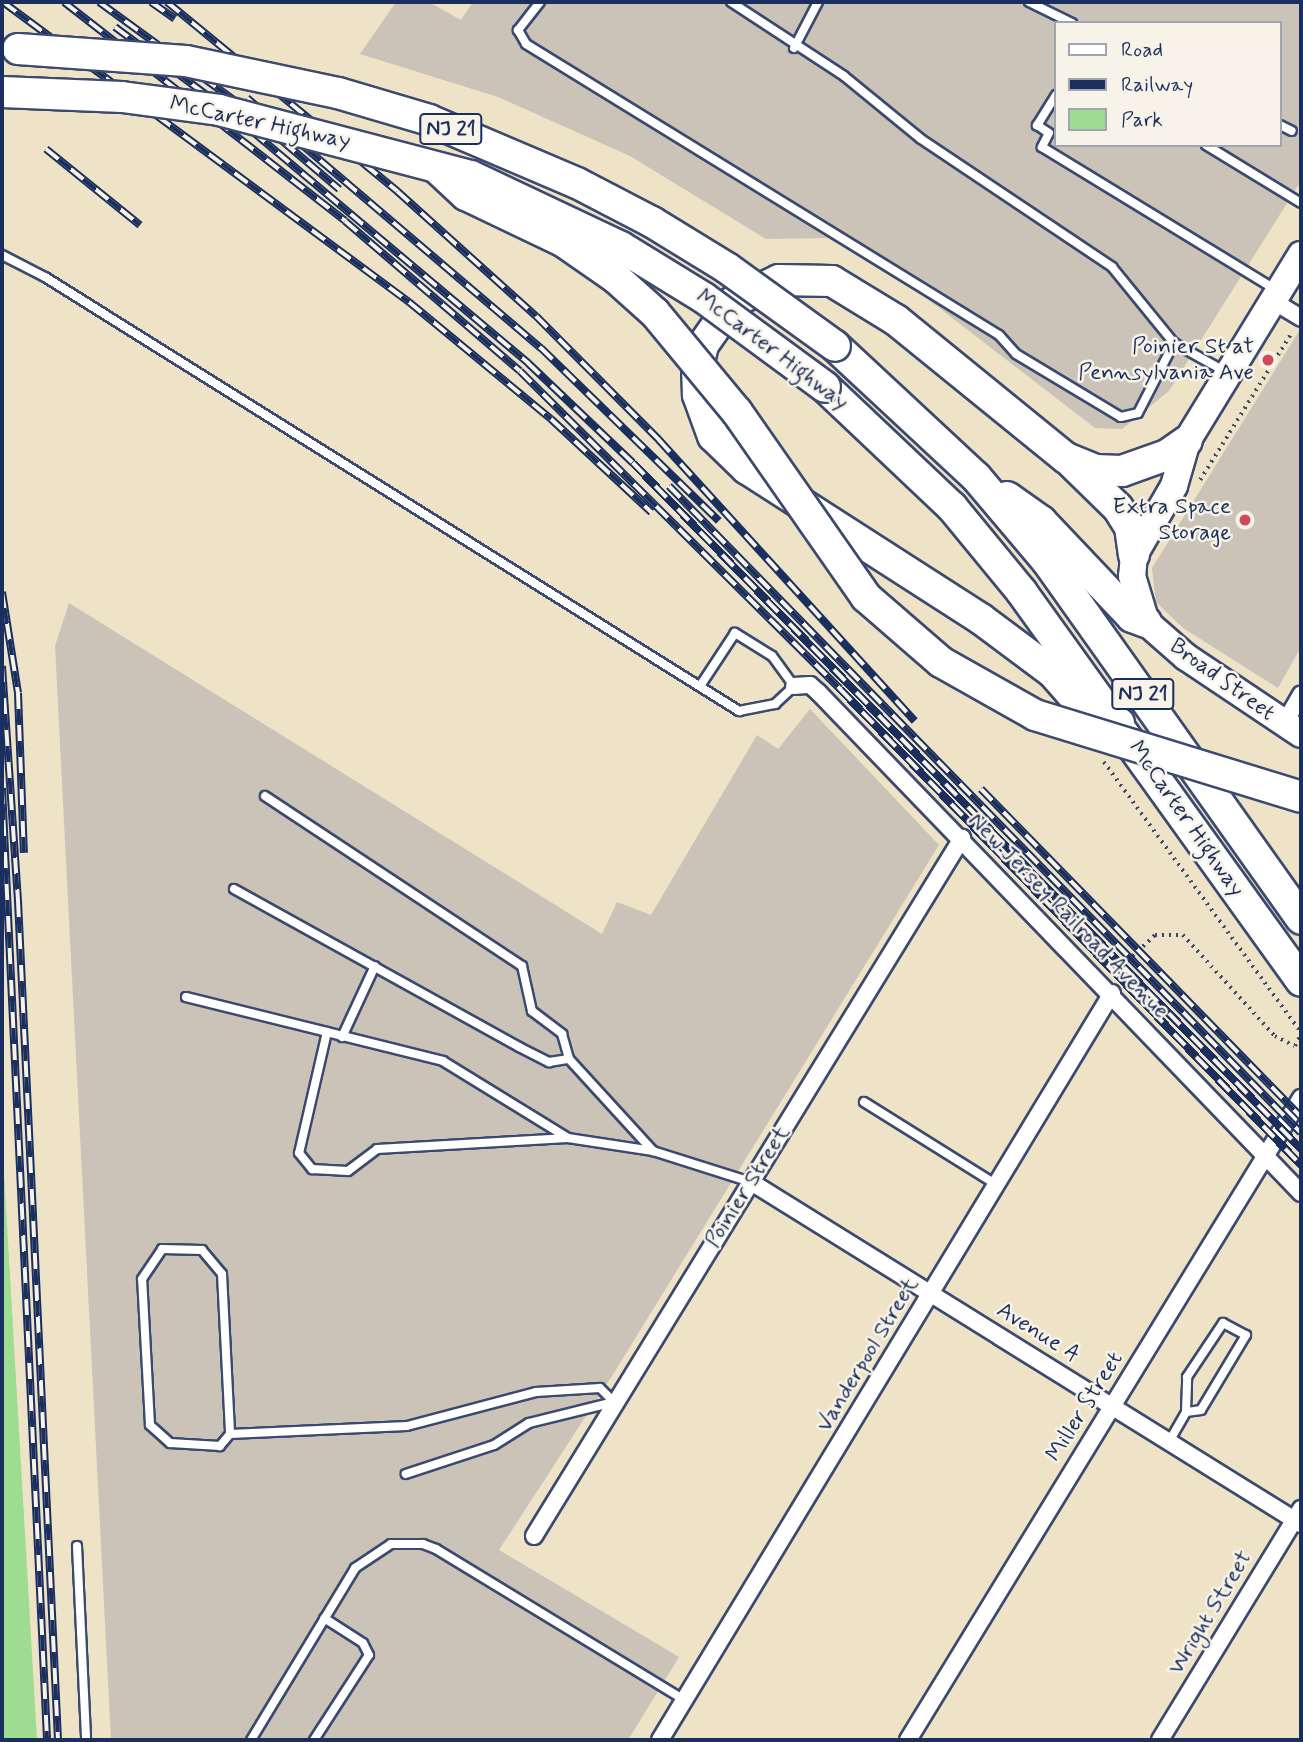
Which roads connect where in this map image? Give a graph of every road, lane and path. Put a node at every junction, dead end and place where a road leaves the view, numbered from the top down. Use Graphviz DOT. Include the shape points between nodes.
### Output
graph roads {
  1 [pos="540,2"];
  2 [pos="731,2"];
  3 [pos="818,2"];
  4 [pos="1030,2"];
  5 [pos="1068,21"];
  6 [pos="7,47"];
  7 [pos="794,48"];
  8 [pos="2,92"];
  9 [pos="1054,98"];
  10 [pos="1282,126"];
  11 [pos="1292,131"];
  12 [pos="1209,147"];
  13 [pos="439,170"];
  14 [pos="1301,203"];
  15 [pos="2,255"];
  16 [pos="1301,256"];
  17 [pos="1276,296"];
  18 [pos="1301,318"];
  19 [pos="1174,343"];
  20 [pos="1228,374"];
  21 [pos="1186,441"];
  22 [pos="1066,458"];
  23 [pos="976,477"];
  24 [pos="1198,483"];
  25 [pos="1134,555"];
  26 [pos="1146,622"];
  27 [pos="700,686"];
  28 [pos="794,686"];
  29 [pos="1301,694"];
  30 [pos="1119,723"];
  31 [pos="1293,729"];
  32 [pos="1103,760"];
  33 [pos="265,796"];
  34 [pos="1301,797"];
  35 [pos="962,838"];
  36 [pos="234,889"];
  37 [pos="1301,919"];
  38 [pos="375,966"];
  39 [pos="1301,981"];
  40 [pos="1107,988"];
  41 [pos="187,997"];
  42 [pos="327,1032"];
  43 [pos="1301,1033"];
  44 [pos="342,1037"];
  45 [pos="569,1059"];
  46 [pos="1301,1098"];
  47 [pos="864,1102"];
  48 [pos="568,1138"];
  49 [pos="653,1151"];
  50 [pos="1265,1157"];
  51 [pos="751,1182"];
  52 [pos="997,1185"];
  53 [pos="1301,1194"];
  54 [pos="932,1294"];
  55 [pos="614,1402"];
  56 [pos="1114,1406"];
  57 [pos="1186,1412"];
  58 [pos="230,1434"];
  59 [pos="1170,1440"];
  60 [pos="406,1474"];
  61 [pos="1299,1518"];
  62 [pos="534,1536"];
  63 [pos="76,1546"];
  64 [pos="324,1618"];
  65 [pos="684,1700"];
  66 [pos="86,1740"];
  67 [pos="251,1740"];
  68 [pos="314,1740"];
  69 [pos="660,1740"];
  70 [pos="908,1740"];
  71 [pos="1160,1740"];
  1 -- 19 [label="lane" via="518,30 526,44 999,335 1016,354 1121,417 1138,413"];
  2 -- 7 [label="lane"];
  3 -- 7 [label="lane"];
  4 -- 5 [label="lane"];
  6 -- 23 [label="highway, McCarter Highway / NJ 21, bridge" via="186,61 338,93 429,120 564,177 652,222 727,268 835,346"];
  7 -- 19 [label="lane" via="844,76 921,139 1112,267"];
  8 -- 13 [label="highway, McCarter Highway / NJ 21, bridge" via="122,97 219,110 313,131"];
  9 -- 17 [label="lane" via="1037,125 1049,133 1042,147"];
  10 -- 11 [label="lane"];
  12 -- 14 [label="lane"];
  13 -- 30 [label="highway, McCarter Highway / NJ 21, bridge" via="471,176 621,247 714,305 825,387 952,506"];
  13 -- 34 [label="highway, bridge" via="467,195 565,242 655,313 737,412 866,597 942,662 1034,716"];
  15 -- 27 [label="lane" via="45,277"];
  16 -- 17 [label="main road"];
  17 -- 18 [label="street"];
  17 -- 20 [label="main road"];
  18 -- 24 [label="path"];
  19 -- 20 [label="lane"];
  20 -- 21 [label="main road"];
  21 -- 22 [label="highway" via="1167,456 1122,471 1095,470"];
  21 -- 25 [label="main road" via="1174,486"];
  22 -- 25 [label="highway" via="1118,508 1130,527"];
  22 -- 30 [label="highway" via="896,320 832,281 779,280 755,290 733,302 703,345 698,395 713,436 725,451 842,532 981,619 1052,672 1075,698"];
  23 -- 26 [label="highway" via="1041,521 1132,617"];
  23 -- 37 [label="highway, McCarter Highway / NJ 21" via="1077,602"];
  25 -- 26 [label="main road" via="1132,576"];
  26 -- 31 [label="main road, Broad Street" via="1186,657"];
  27 -- 28 [label="lane" via="739,711 775,705"];
  27 -- 28 [label="lane" via="735,633 772,656"];
  28 -- 35 [label="street, New Jersey Railroad Avenue" via="810,685"];
  29 -- 31 [label="street"];
  30 -- 39 [label="highway, McCarter Highway / NJ 21"];
  32 -- 43 [label="path"];
  33 -- 45 [label="lane" via="522,966 532,1012 562,1034"];
  35 -- 40 [label="street, New Jersey Railroad Avenue"];
  35 -- 51 [label="street, Poinier Street"];
  36 -- 38 [label="lane"];
  38 -- 44 [label="lane"];
  38 -- 45 [label="lane" via="549,1062"];
  40 -- 43 [label="path" via="1155,935 1183,935 1275,1036 1295,1046"];
  40 -- 50 [label="street, New Jersey Railroad Avenue"];
  40 -- 52 [label="street, Vanderpool Street"];
  41 -- 42 [label="lane"];
  42 -- 44 [label="lane"];
  42 -- 48 [label="lane" via="299,1153 312,1169 348,1171 377,1149"];
  44 -- 48 [label="lane" via="443,1061"];
  45 -- 49 [label="lane"];
  46 -- 50 [label="street, Miller Street"];
  47 -- 52 [label="lane"];
  48 -- 49 [label="lane"];
  49 -- 51 [label="lane"];
  50 -- 53 [label="street, New Jersey Railroad Avenue"];
  50 -- 56 [label="street, Miller Street"];
  51 -- 54 [label="street, Avenue A"];
  51 -- 55 [label="street, Poinier Street"];
  52 -- 54 [label="street, Vanderpool Street"];
  54 -- 56 [label="street, Avenue A"];
  54 -- 65 [label="street, Vanderpool Street"];
  55 -- 58 [label="lane" via="600,1388 536,1392 407,1426"];
  55 -- 60 [label="lane" via="528,1423 494,1446"];
  55 -- 62 [label="street, Poinier Street"];
  56 -- 59 [label="street, Avenue A"];
  56 -- 70 [label="street, Miller Street"];
  57 -- 57 [label="lane" via="1187,1377 1223,1324 1246,1335 1201,1410"];
  57 -- 59 [label="lane"];
  58 -- 58 [label="lane" via="222,1274 202,1250 162,1249 142,1279 150,1425 170,1443 220,1446"];
  59 -- 61 [label="street, Avenue A"];
  61 -- 71 [label="street, Wright Street"];
  63 -- 66 [label="lane"];
  64 -- 65 [label="lane" via="355,1568 383,1547 423,1544"];
  64 -- 67 [label="lane"];
  64 -- 68 [label="lane" via="363,1643 369,1655"];
  65 -- 69 [label="street, Vanderpool Street"];
}
